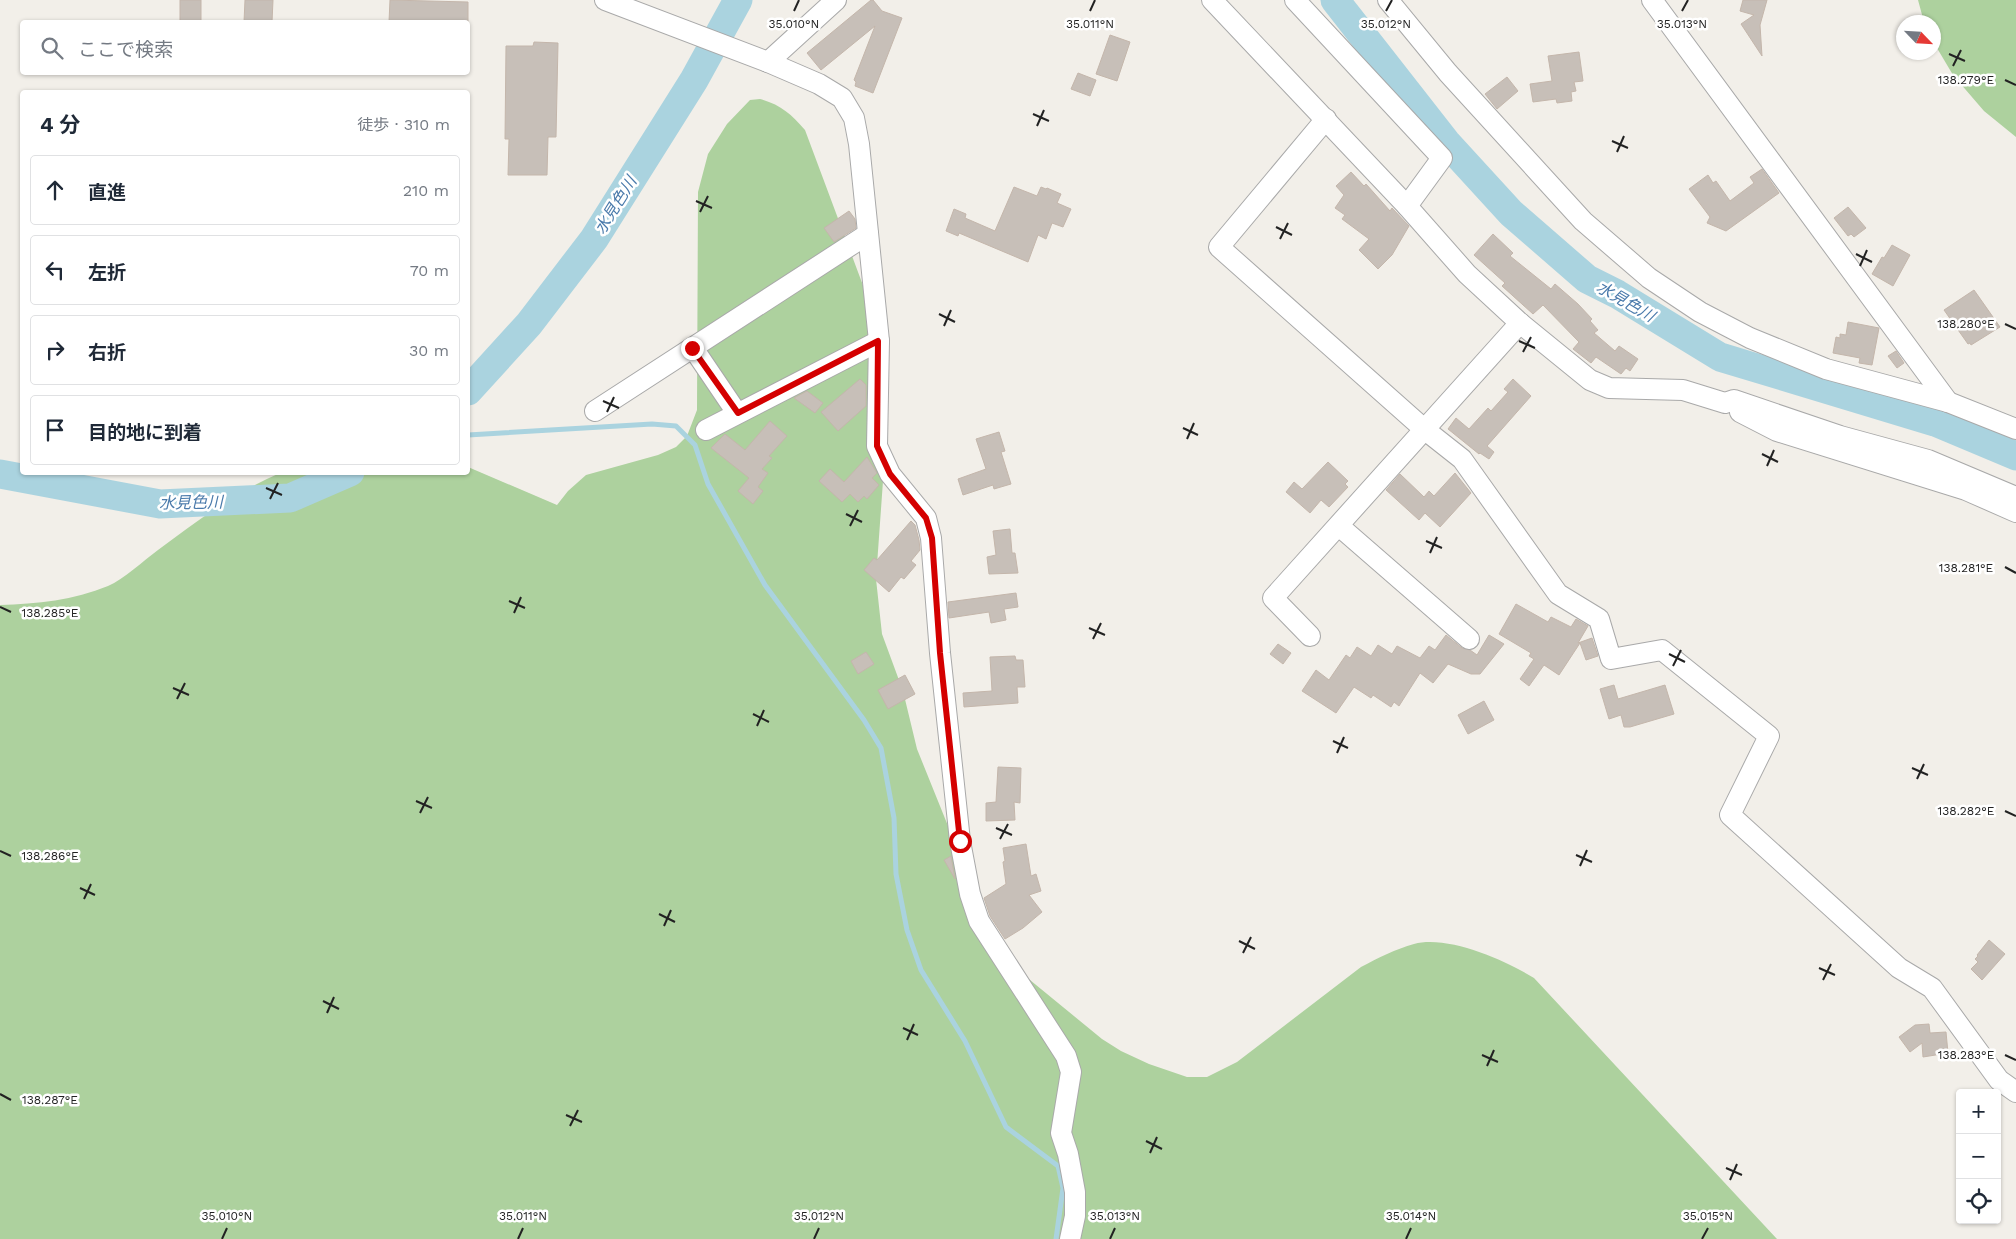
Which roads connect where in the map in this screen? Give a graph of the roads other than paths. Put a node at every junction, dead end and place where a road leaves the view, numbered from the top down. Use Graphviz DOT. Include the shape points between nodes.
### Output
graph roads {
  1 [pos="605,0"];
  2 [pos="836,0"];
  3 [pos="1212,0"];
  4 [pos="1388,0"];
  5 [pos="1652,0"];
  6 [pos="1304,3"];
  7 [pos="759,59"];
  8 [pos="1326,119"];
  9 [pos="1407,206"];
  10 [pos="868,234"];
  11 [pos="1520,322"];
  12 [pos="878,341"];
  13 [pos="692,348"];
  14 [pos="1948,402"];
  15 [pos="1725,403"];
  16 [pos="595,412"];
  17 [pos="738,413"];
  18 [pos="1424,429"];
  19 [pos="2016,429"];
  20 [pos="706,430"];
  21 [pos="2016,497"];
  22 [pos="2016,512"];
  23 [pos="1339,526"];
  24 [pos="1310,636"];
  25 [pos="1469,639"];
  26 [pos="2016,1092"];
  27 [pos="1070,1239"];
  1 -- 7 [label="street"];
  2 -- 7 [label="street"];
  3 -- 8 [label="street"];
  4 -- 14 [label="street" via="1448,73 1583,221 1650,278 1700,312 1750,338 1826,369"];
  5 -- 14 [label="street"];
  6 -- 9 [label="street" via="1442,158"];
  7 -- 10 [label="street" via="819,84 842,98 854,118"];
  8 -- 9 [label="street"];
  8 -- 18 [label="street" via="1219,247"];
  9 -- 11 [label="street" via="1468,274"];
  10 -- 12 [label="street"];
  10 -- 13 [label="street"];
  11 -- 15 [label="street" via="1590,380 1610,388 1682,390"];
  11 -- 18 [label="street"];
  12 -- 17 [label="street"];
  12 -- 27 [label="street" via="877,446 890,474 926,518 932,538 940,653 960,841 970,894 979,921 1066,1056 1071,1072 1061,1133 1075,1192 1075,1216"];
  13 -- 16 [label="street"];
  13 -- 17 [label="street"];
  14 -- 19 [label="street"];
  15 -- 21 [label="street" via="1734,400 1840,436 1928,460"];
  15 -- 22 [label="street" via="1777,431 1966,490"];
  17 -- 20 [label="street"];
  18 -- 23 [label="street"];
  18 -- 26 [label="street" via="1462,459 1558,594 1599,619 1611,659 1662,650 1769,736 1730,815 1899,968 1932,988 1999,1080"];
  23 -- 24 [label="street" via="1273,598"];
  23 -- 25 [label="street"];
}
